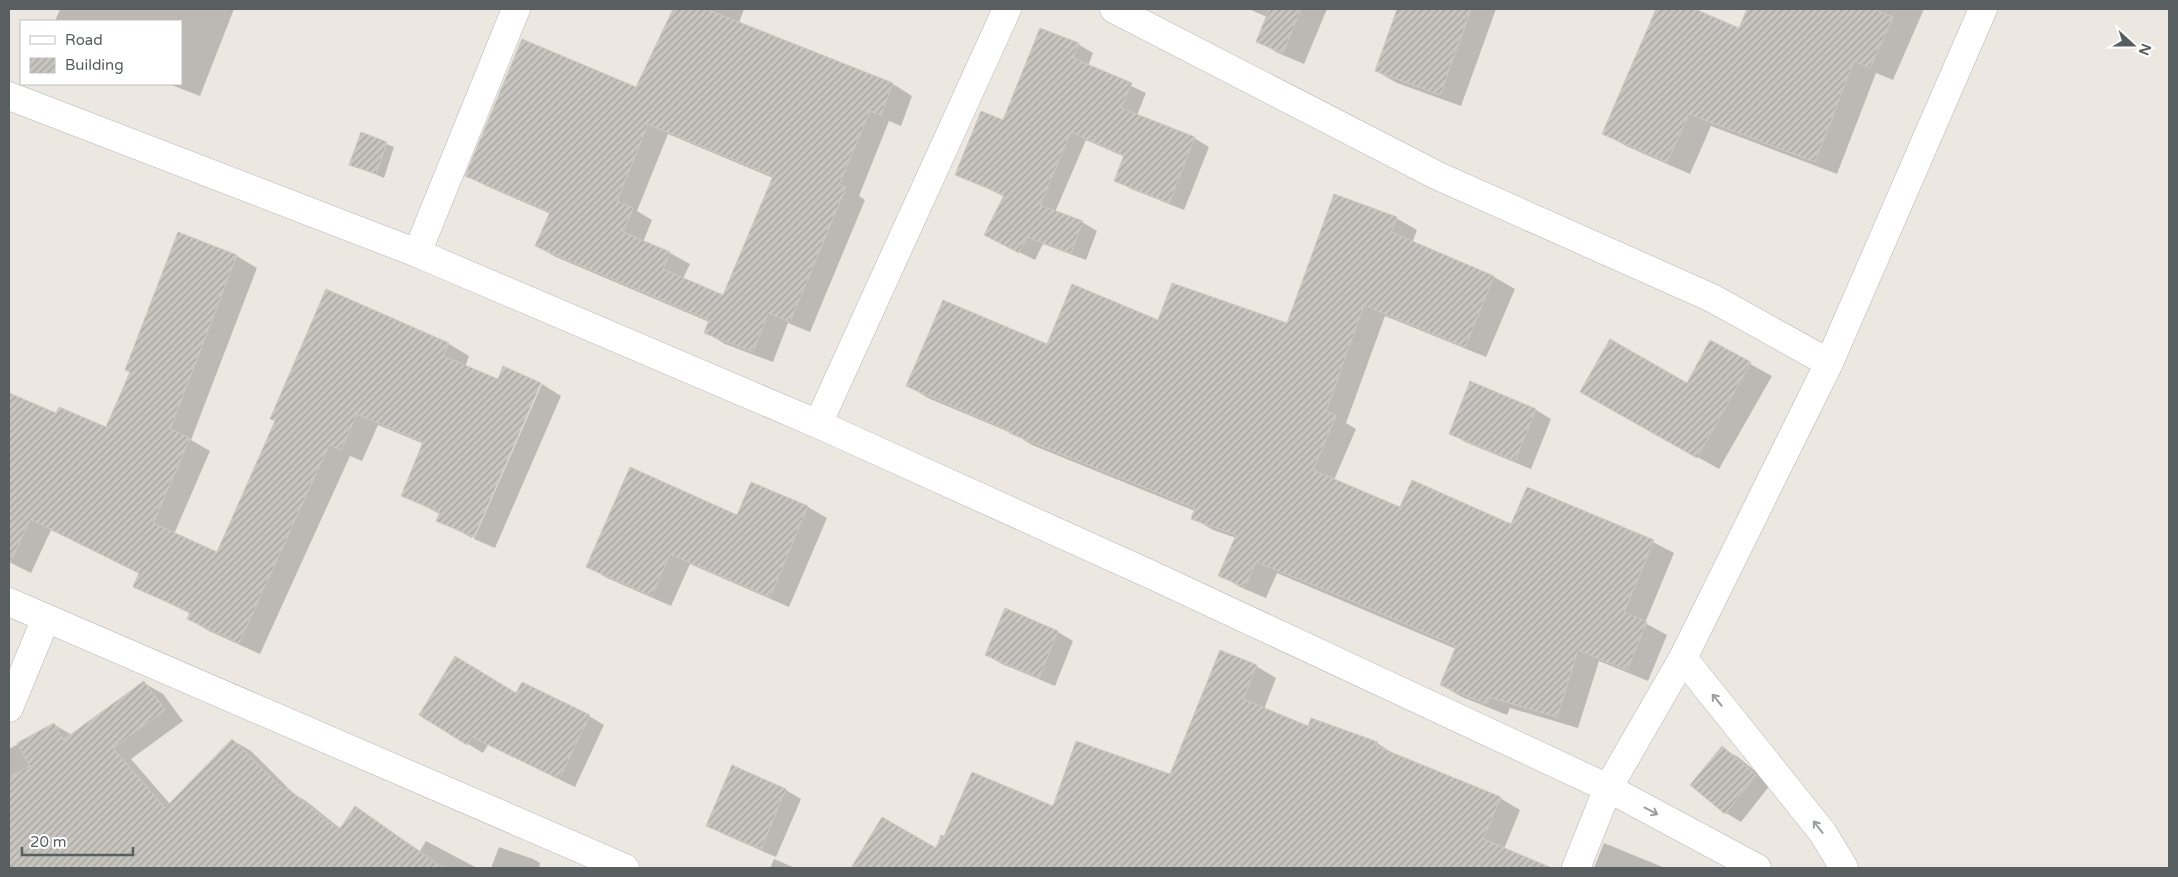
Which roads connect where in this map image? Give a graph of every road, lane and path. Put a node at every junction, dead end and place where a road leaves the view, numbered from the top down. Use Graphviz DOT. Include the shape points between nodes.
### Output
graph roads {
  1 [pos="516,9"];
  2 [pos="1007,9"];
  3 [pos="1114,9"];
  4 [pos="1983,9"];
  5 [pos="9,96"];
  6 [pos="417,253"];
  7 [pos="1829,363"];
  8 [pos="818,424"];
  9 [pos="9,602"];
  10 [pos="46,618"];
  11 [pos="1683,658"];
  12 [pos="9,708"];
  13 [pos="1608,788"];
  14 [pos="625,868"];
  15 [pos="1576,868"];
  16 [pos="1756,868"];
  17 [pos="1844,868"];
  1 -- 6 [label="street"];
  2 -- 8 [label="street"];
  3 -- 7 [label="street" via="1438,176 1712,298"];
  4 -- 7 [label="street"];
  5 -- 6 [label="street"];
  6 -- 8 [label="street"];
  7 -- 11 [label="street"];
  8 -- 13 [label="street" via="1154,576"];
  9 -- 10 [label="street"];
  10 -- 12 [label="street"];
  10 -- 14 [label="street"];
  11 -- 13 [label="street"];
  17 -- 11 [label="street, one-way" via="1823,833"];
  13 -- 15 [label="street"];
  13 -- 16 [label="street, one-way"];
}
